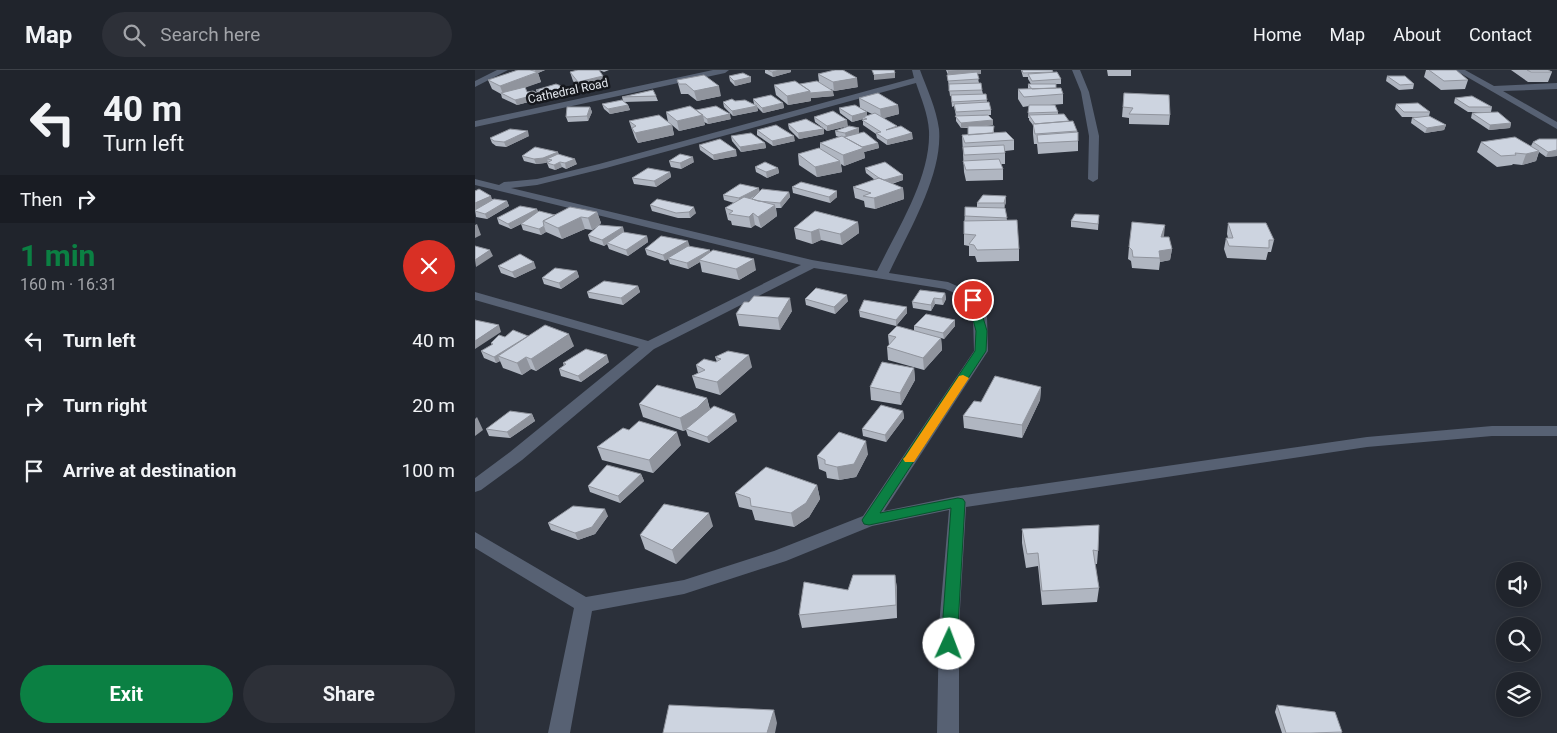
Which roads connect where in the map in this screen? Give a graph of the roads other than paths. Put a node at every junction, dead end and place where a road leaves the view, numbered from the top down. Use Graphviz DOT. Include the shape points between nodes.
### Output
graph roads {
  1 [pos="503,70"];
  2 [pos="725,70"];
  3 [pos="1076,70"];
  4 [pos="1459,70"];
  5 [pos="917,74"];
  6 [pos="475,84"];
  7 [pos="1557,86"];
  8 [pos="1493,89"];
  9 [pos="475,124"];
  10 [pos="1557,126"];
  11 [pos="1093,179"];
  12 [pos="475,182"];
  13 [pos="494,186"];
  14 [pos="811,264"];
  15 [pos="882,274"];
  16 [pos="475,296"];
  17 [pos="649,346"];
  18 [pos="1557,431"];
  19 [pos="475,486"];
  20 [pos="958,502"];
  21 [pos="869,520"];
  22 [pos="475,539"];
  23 [pos="584,605"];
  24 [pos="559,733"];
  25 [pos="948,733"];
  1 -- 6 [label="street"];
  2 -- 9 [label="street, Cathedral Road"];
  3 -- 11 [label="street" via="1085,92 1094,136"];
  4 -- 8 [label="street"];
  5 -- 13 [label="street" via="602,166 537,182"];
  5 -- 15 [label="street" via="934,136 928,170"];
  7 -- 8 [label="street"];
  8 -- 10 [label="street"];
  12 -- 13 [label="street"];
  13 -- 14 [label="street"];
  14 -- 15 [label="street"];
  14 -- 17 [label="street"];
  15 -- 21 [label="street" via="963,291 973,300 978,312 982,331 981,351"];
  16 -- 17 [label="street"];
  17 -- 19 [label="street" via="524,450"];
  18 -- 20 [label="street" via="1491,431 1367,442"];
  20 -- 21 [label="street"];
  20 -- 25 [label="street" via="949,626"];
  21 -- 23 [label="street" via="781,556 684,587"];
  22 -- 23 [label="street"];
  23 -- 24 [label="street"];
}
